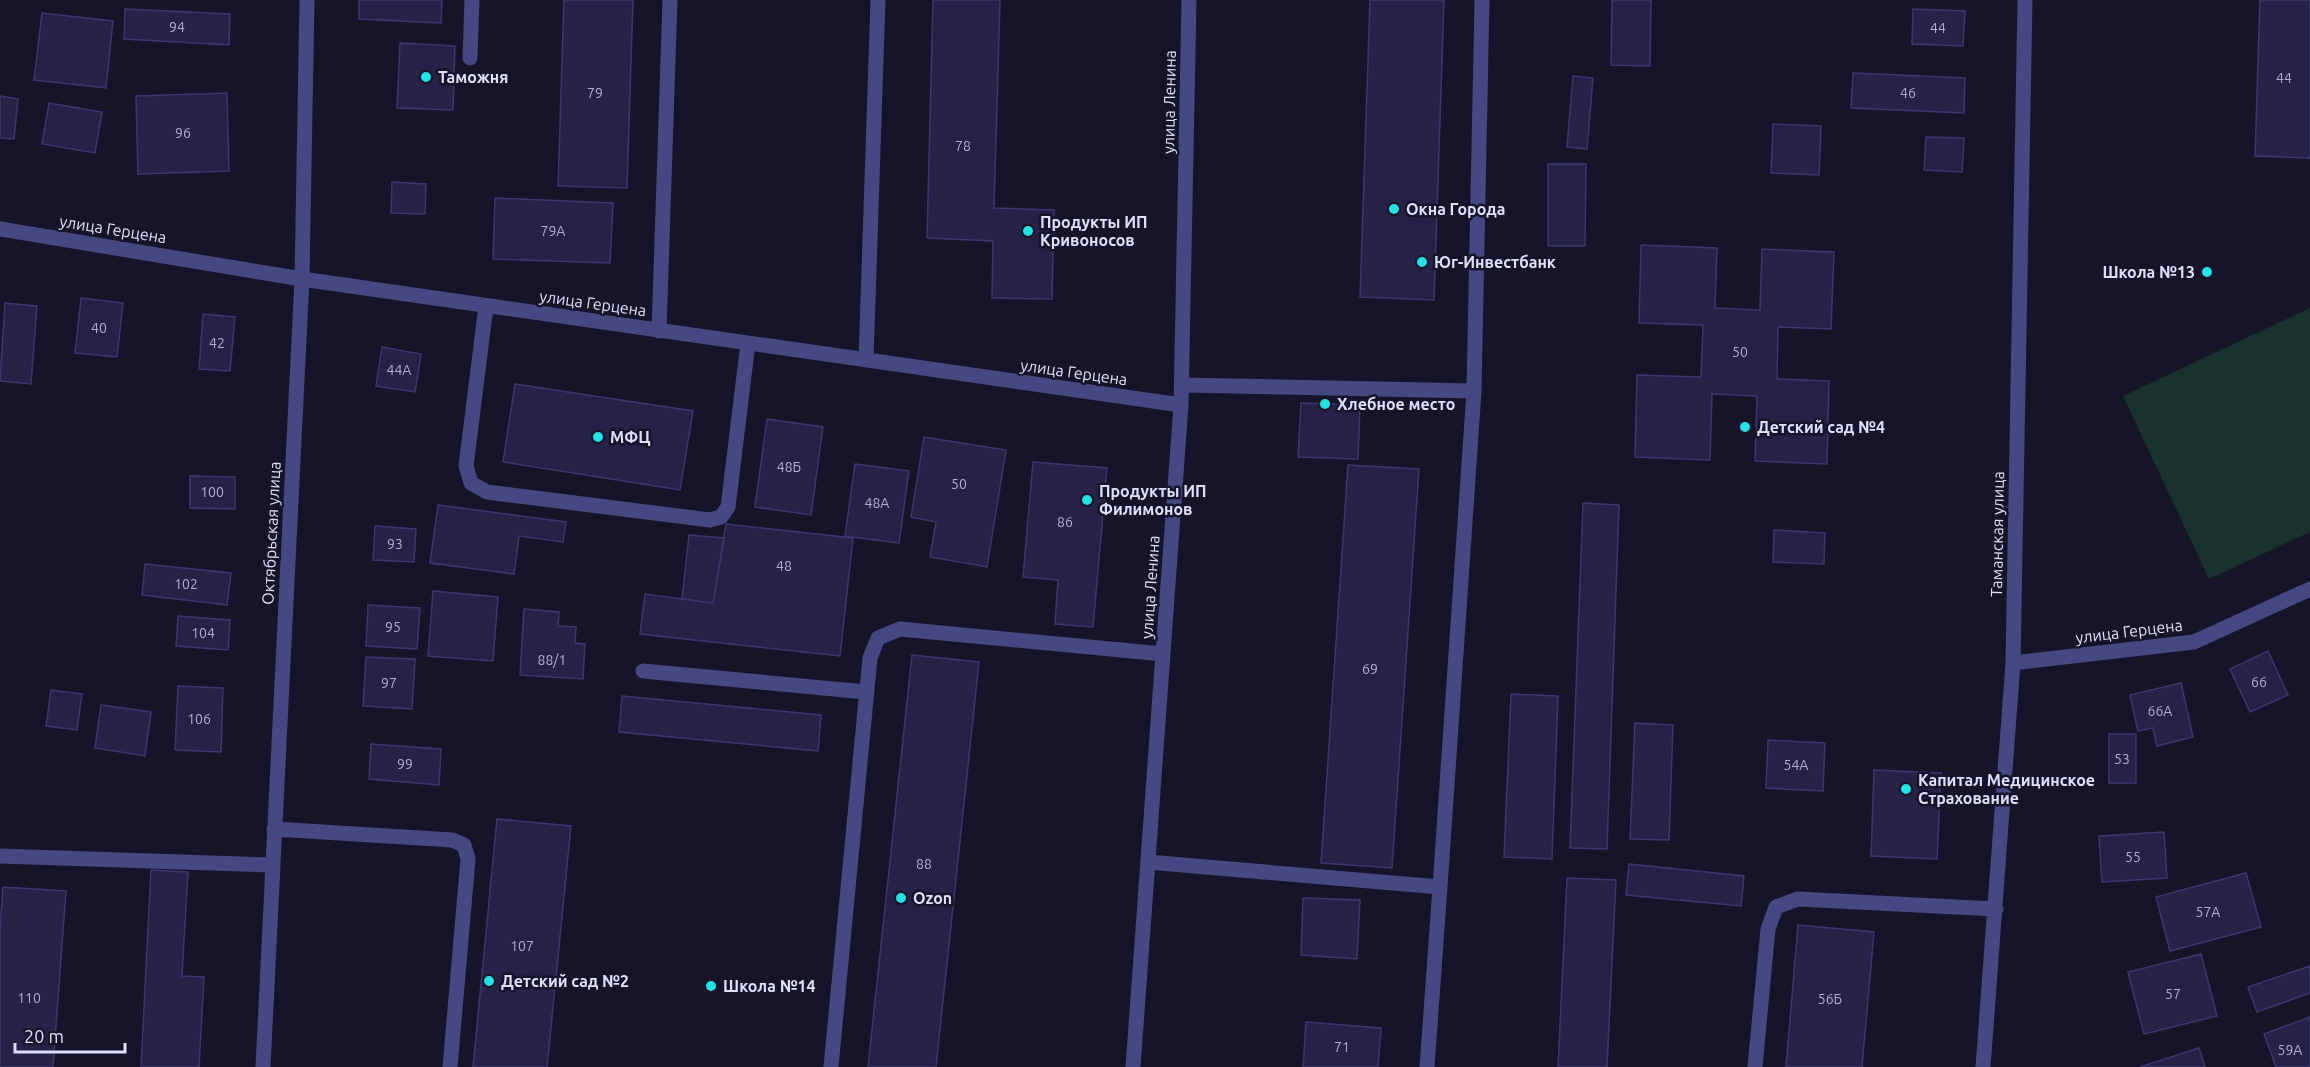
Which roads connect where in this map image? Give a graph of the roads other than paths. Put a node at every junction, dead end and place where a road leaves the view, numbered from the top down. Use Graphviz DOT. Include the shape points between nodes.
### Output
graph roads {
  1 [pos="307,0"];
  2 [pos="471,0"];
  3 [pos="670,0"];
  4 [pos="878,0"];
  5 [pos="1189,0"];
  6 [pos="1482,0"];
  7 [pos="2025,0"];
  8 [pos="471,58"];
  9 [pos="0,229"];
  10 [pos="302,279"];
  11 [pos="486,306"];
  12 [pos="659,331"];
  13 [pos="748,343"];
  14 [pos="866,360"];
  15 [pos="1182,385"];
  16 [pos="1474,391"];
  17 [pos="1181,405"];
  18 [pos="2310,589"];
  19 [pos="1164,654"];
  20 [pos="2013,663"];
  21 [pos="643,671"];
  22 [pos="867,692"];
  23 [pos="274,829"];
  24 [pos="0,856"];
  25 [pos="1148,862"];
  26 [pos="272,864"];
  27 [pos="1440,887"];
  28 [pos="1996,909"];
  29 [pos="263,1067"];
  30 [pos="450,1067"];
  31 [pos="831,1067"];
  32 [pos="1133,1067"];
  33 [pos="1427,1067"];
  34 [pos="1755,1067"];
  35 [pos="1983,1067"];
  1 -- 10 [label="street, Октябрьская улица"];
  2 -- 8 [label="street"];
  3 -- 12 [label="street"];
  4 -- 14 [label="street"];
  5 -- 15 [label="street, улица Ленина"];
  6 -- 16 [label="street"];
  7 -- 20 [label="street, Таманская улица"];
  9 -- 10 [label="street, улица Герцена"];
  10 -- 11 [label="street, улица Герцена"];
  10 -- 23 [label="street, Октябрьская улица"];
  11 -- 12 [label="street, улица Герцена"];
  11 -- 13 [label="street" via="466,466 471,483 487,492 710,520 721,517 728,507"];
  12 -- 13 [label="street, улица Герцена"];
  13 -- 14 [label="street, улица Герцена"];
  14 -- 17 [label="street, улица Герцена"];
  15 -- 16 [label="street"];
  15 -- 17 [label="street, улица Ленина"];
  16 -- 27 [label="street"];
  17 -- 19 [label="street, улица Ленина"];
  18 -- 20 [label="street, улица Герцена" via="2194,642"];
  19 -- 22 [label="street" via="900,629 878,638 870,658"];
  19 -- 25 [label="street, улица Ленина"];
  20 -- 28 [label="street, Таманская улица"];
  21 -- 22 [label="street"];
  22 -- 31 [label="street"];
  23 -- 26 [label="street, Октябрьская улица"];
  23 -- 30 [label="street" via="453,840 464,845 468,859"];
  24 -- 26 [label="street"];
  25 -- 27 [label="street"];
  25 -- 32 [label="street, улица Ленина"];
  26 -- 29 [label="street, Октябрьская улица"];
  27 -- 33 [label="street"];
  28 -- 34 [label="street" via="1798,899 1776,907 1768,929"];
  28 -- 35 [label="street, Таманская улица"];
}
